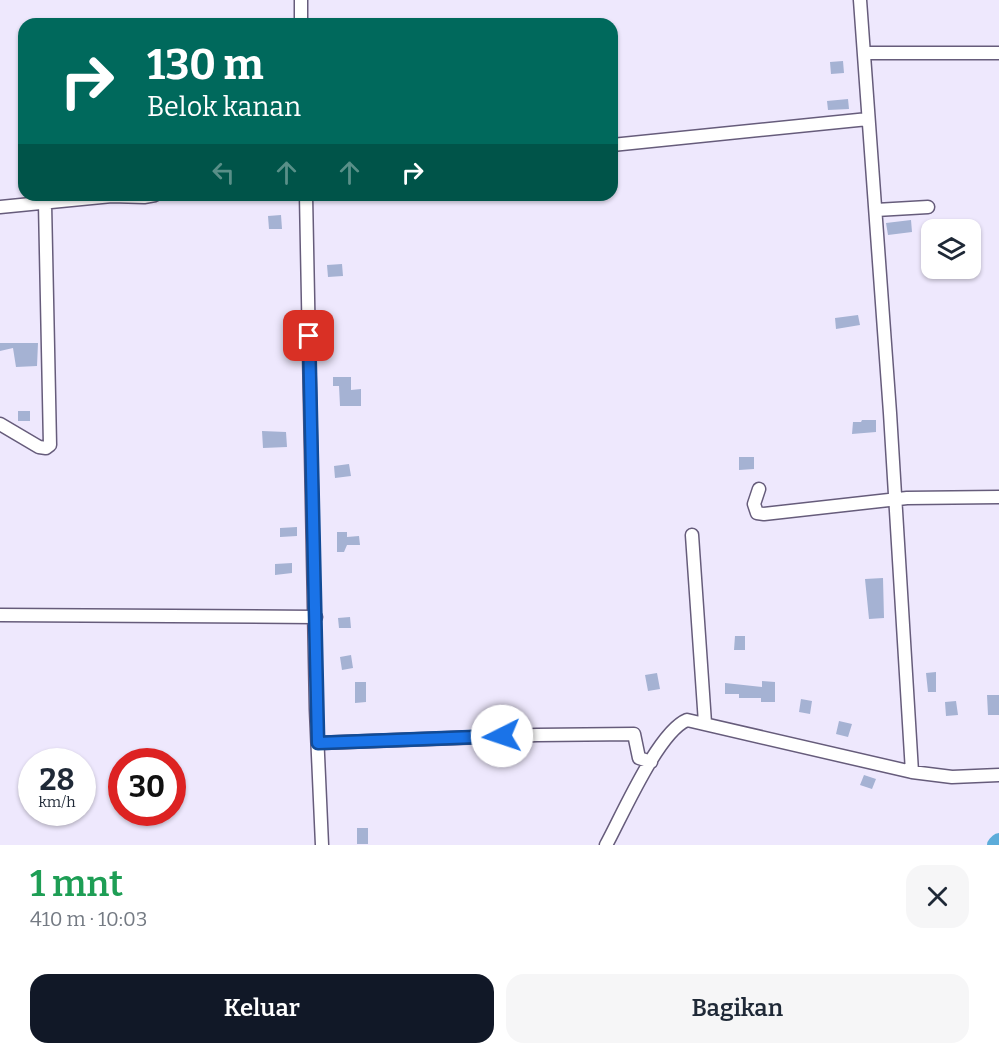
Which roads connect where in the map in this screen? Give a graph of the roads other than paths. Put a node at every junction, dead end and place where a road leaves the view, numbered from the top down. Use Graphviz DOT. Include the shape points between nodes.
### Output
graph roads {
  1 [pos="301,0"];
  2 [pos="860,0"];
  3 [pos="301,18"];
  4 [pos="864,53"];
  5 [pos="999,53"];
  6 [pos="868,119"];
  7 [pos="618,144"];
  8 [pos="72,201"];
  9 [pos="306,201"];
  10 [pos="45,203"];
  11 [pos="0,207"];
  12 [pos="928,207"];
  13 [pos="876,210"];
  14 [pos="0,424"];
  15 [pos="759,489"];
  16 [pos="999,497"];
  17 [pos="896,499"];
  18 [pos="692,535"];
  19 [pos="0,615"];
  20 [pos="316,617"];
  21 [pos="705,723"];
  22 [pos="318,743"];
  23 [pos="651,762"];
  24 [pos="912,772"];
  25 [pos="999,775"];
  26 [pos="322,845"];
  27 [pos="606,845"];
  1 -- 3 [label="street"];
  2 -- 4 [label="street"];
  4 -- 5 [label="street"];
  4 -- 6 [label="street"];
  6 -- 7 [label="street"];
  6 -- 13 [label="street"];
  8 -- 10 [label="street"];
  9 -- 20 [label="street"];
  10 -- 11 [label="street"];
  10 -- 14 [label="street" via="50,445 39,447"];
  12 -- 13 [label="street"];
  13 -- 17 [label="street"];
  15 -- 17 [label="street" via="754,504 759,514"];
  16 -- 17 [label="street"];
  17 -- 24 [label="street"];
  18 -- 21 [label="street"];
  19 -- 20 [label="street"];
  20 -- 22 [label="street"];
  21 -- 23 [label="street" via="680,723 664,738"];
  21 -- 24 [label="street"];
  22 -- 23 [label="street" via="634,734 638,757"];
  22 -- 26 [label="street"];
  23 -- 27 [label="street"];
  24 -- 25 [label="street" via="963,778"];
}
